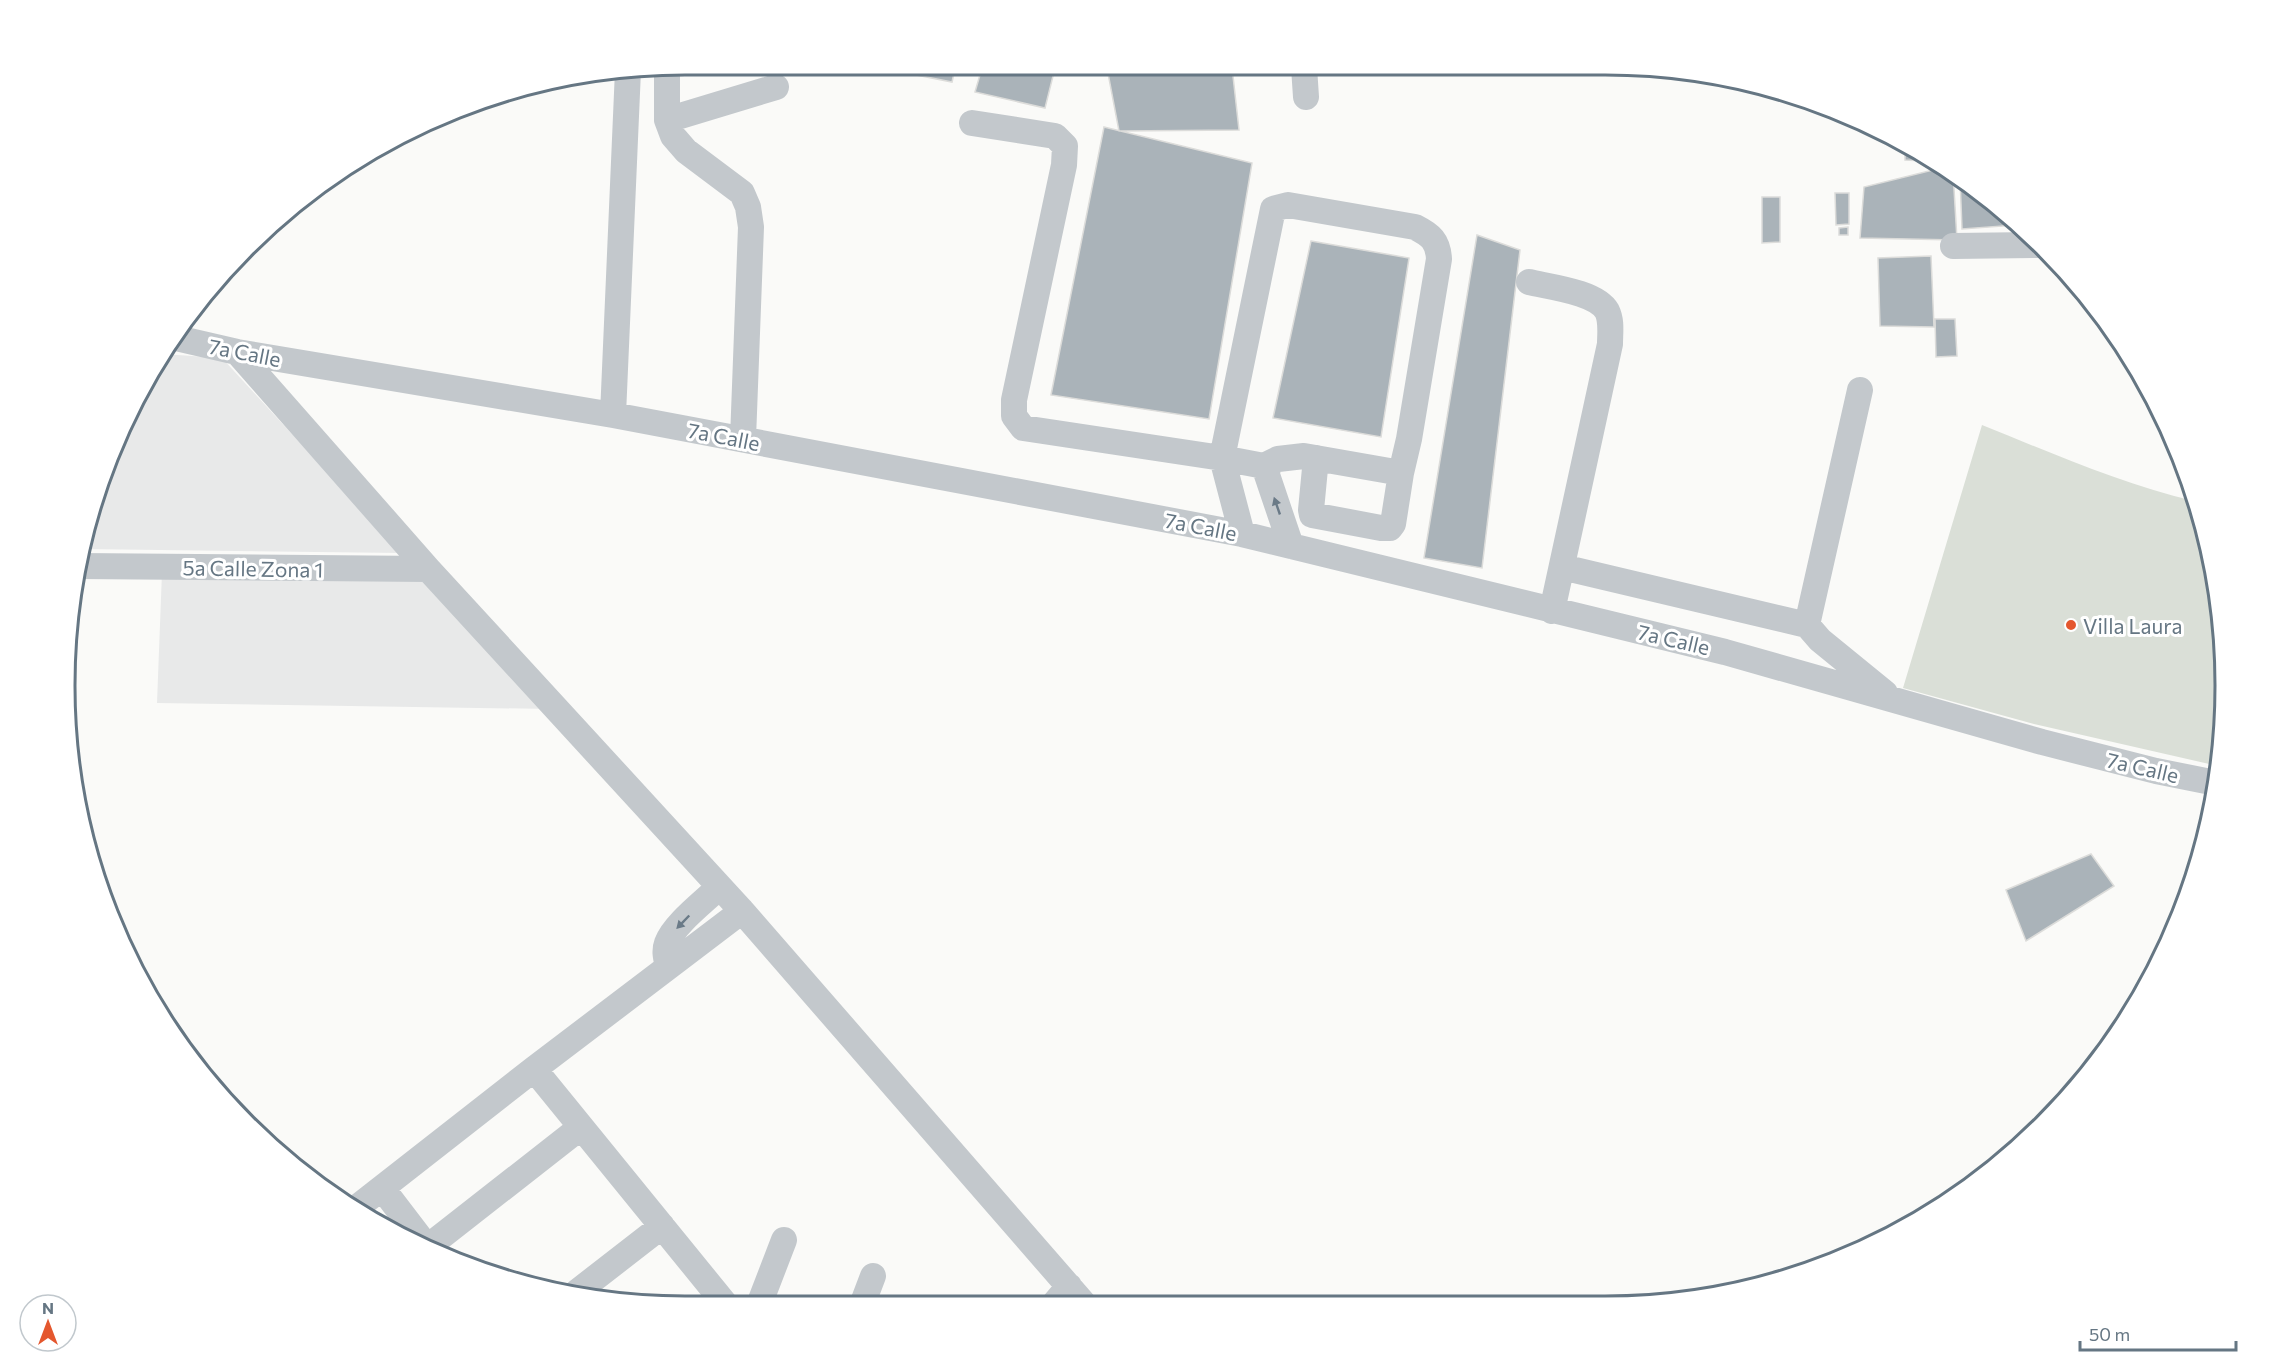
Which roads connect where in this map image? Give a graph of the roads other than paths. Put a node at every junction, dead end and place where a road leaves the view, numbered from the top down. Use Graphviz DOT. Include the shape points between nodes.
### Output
graph roads {
  1 [pos="668,75"];
  2 [pos="1305,75"];
  3 [pos="628,78"];
  4 [pos="776,87"];
  5 [pos="1306,97"];
  6 [pos="667,120"];
  7 [pos="972,123"];
  8 [pos="2027,245"];
  9 [pos="1953,246"];
  10 [pos="1529,282"];
  11 [pos="182,340"];
  12 [pos="237,352"];
  13 [pos="1860,390"];
  14 [pos="613,415"];
  15 [pos="743,439"];
  16 [pos="1222,458"];
  17 [pos="1316,458"];
  18 [pos="1264,466"];
  19 [pos="1401,472"];
  20 [pos="1242,534"];
  21 [pos="1291,546"];
  22 [pos="87,566"];
  23 [pos="1562,567"];
  24 [pos="428,569"];
  25 [pos="1552,611"];
  26 [pos="1808,625"];
  27 [pos="1894,700"];
  28 [pos="2207,781"];
  29 [pos="719,887"];
  30 [pos="742,911"];
  31 [pos="668,967"];
  32 [pos="534,1069"];
  33 [pos="581,1127"];
  34 [pos="382,1188"];
  35 [pos="362,1203"];
  36 [pos="662,1226"];
  37 [pos="417,1234"];
  38 [pos="784,1240"];
  39 [pos="434,1242"];
  40 [pos="873,1276"];
  41 [pos="583,1287"];
  42 [pos="1061,1295"];
  43 [pos="719,1296"];
  44 [pos="762,1296"];
  45 [pos="865,1296"];
  1 -- 6 [label="street"];
  2 -- 5 [label="street"];
  3 -- 14 [label="street"];
  4 -- 6 [label="street"];
  6 -- 15 [label="street" via="673,136 686,151 742,193 748,207 751,226"];
  7 -- 16 [label="street" via="1055,136 1065,146 1014,416 1023,428"];
  8 -- 9 [label="street"];
  10 -- 23 [label="street" via="1587,296 1607,311 1611,325"];
  11 -- 12 [label="street, 7a Calle"];
  12 -- 14 [label="street, 7a Calle"];
  12 -- 24 [label="street"];
  13 -- 26 [label="street"];
  14 -- 15 [label="street, 7a Calle"];
  15 -- 20 [label="street, 7a Calle"];
  16 -- 18 [label="street"];
  16 -- 19 [label="street" via="1270,221 1274,209 1288,205 1415,227 1430,235 1438,246 1439,259"];
  16 -- 20 [label="street"];
  17 -- 18 [label="street" via="1278,459"];
  17 -- 19 [label="street"];
  17 -- 19 [label="street" via="1312,515 1381,528 1393,524"];
  21 -- 18 [label="street, one-way"];
  20 -- 21 [label="street, 7a Calle"];
  21 -- 25 [label="street, 7a Calle"];
  22 -- 24 [label="street, 5a Calle Zona 1"];
  23 -- 25 [label="street"];
  23 -- 26 [label="street"];
  24 -- 29 [label="street"];
  25 -- 27 [label="street, 7a Calle" via="1725,652"];
  26 -- 27 [label="street" via="1820,640"];
  27 -- 28 [label="street, 7a Calle" via="2053,745"];
  29 -- 30 [label="street"];
  29 -- 31 [label="street, one-way" via="668,940"];
  30 -- 31 [label="street"];
  30 -- 42 [label="street"];
  31 -- 32 [label="street"];
  32 -- 33 [label="street"];
  32 -- 34 [label="street"];
  33 -- 36 [label="street"];
  33 -- 39 [label="street"];
  34 -- 35 [label="street"];
  34 -- 37 [label="street"];
  36 -- 41 [label="street"];
  36 -- 43 [label="street"];
  38 -- 44 [label="street"];
  40 -- 45 [label="street"];
}
